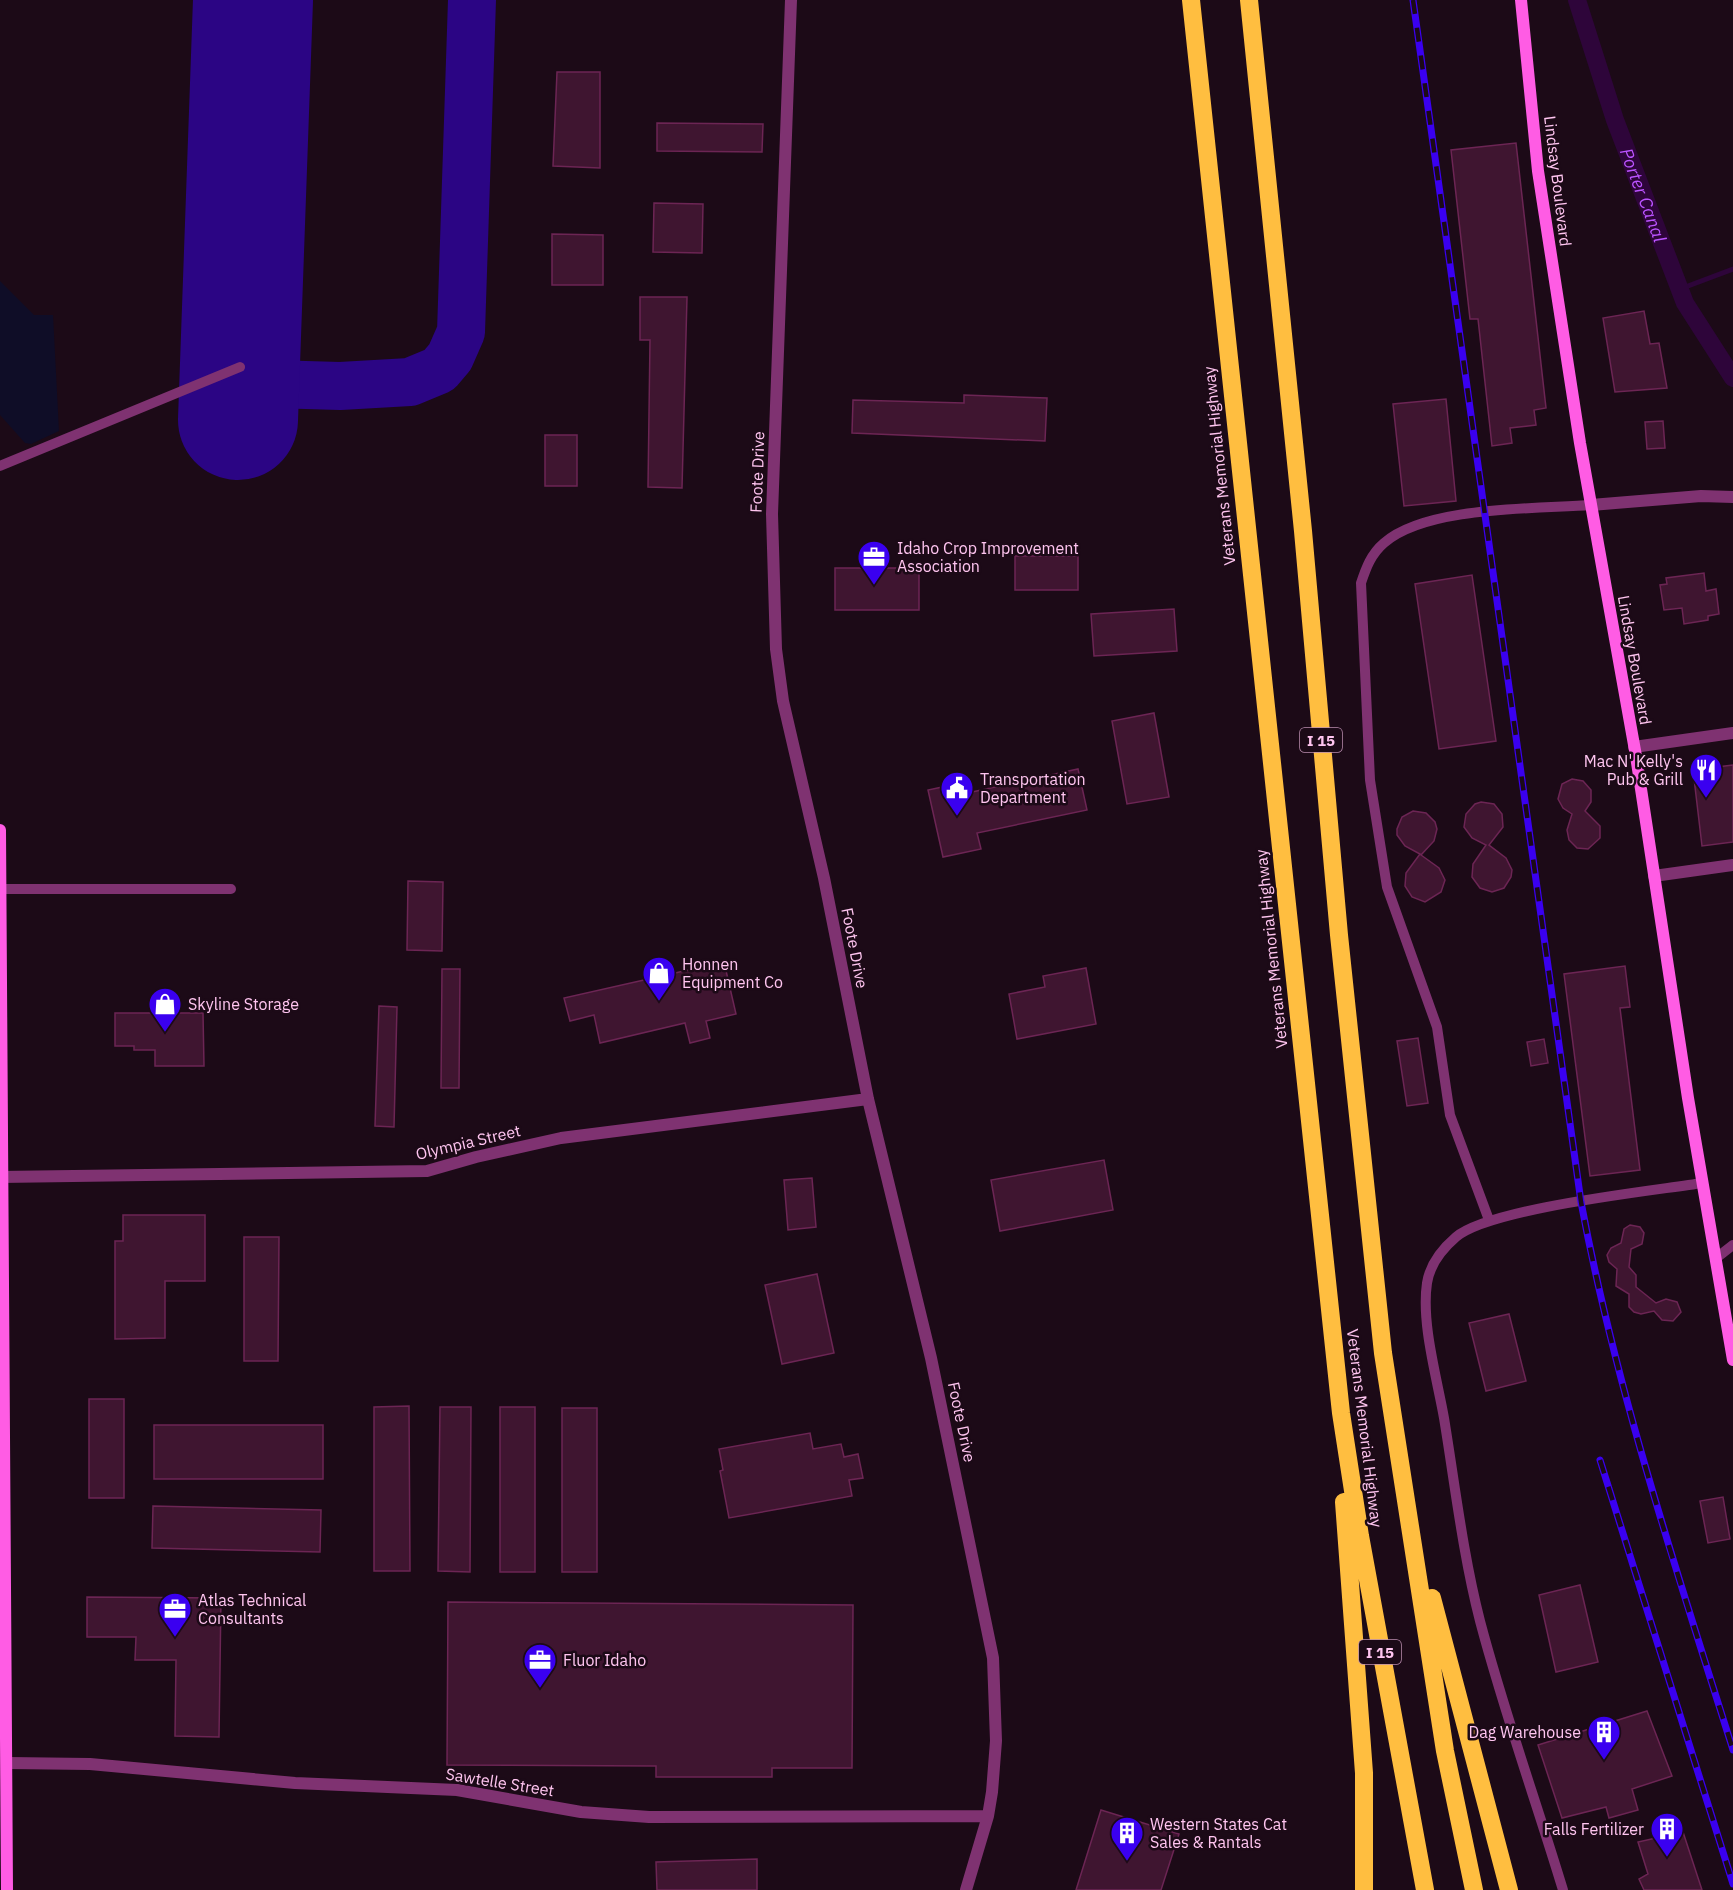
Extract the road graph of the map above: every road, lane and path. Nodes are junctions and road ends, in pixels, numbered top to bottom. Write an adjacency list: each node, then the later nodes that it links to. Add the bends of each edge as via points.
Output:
1 (791, 0): 17 (street, Foote Drive, via 772,514 776,649 783,701)
2 (1191, 0): 24 (highway, Veterans Memorial Highway / I 15)
3 (1249, 0): 25 (highway, Veterans Memorial Highway / I 15, via 1383,1353)
4 (1521, 0): 8 (street, Lindsay Boulevard, via 1538,171)
5 (240, 367): 6 (lane)
6 (0, 465)
7 (1733, 497): 8 (street)
8 (1591, 505): 10 (street, Lindsay Boulevard); 20 (lane, via 1423,522 1384,543 1368,562 1361,583 1370,780 1387,887 1437,1027 1450,1115)
9 (1733, 733): 10 (street)
10 (1634, 747): 13 (street, Lindsay Boulevard)
11 (0, 830): 14 (street)
12 (1733, 865): 13 (street)
13 (1654, 876): 19 (street, Lindsay Boulevard)
14 (0, 889): 15 (lane); 16 (street)
15 (231, 889)
16 (0, 915): 18 (street)
17 (868, 1099): 18 (street, Olympia Street, via 561,1138 427,1171); 27 (street, Foote Drive, via 934,1370 993,1658 996,1741)
18 (1, 1177): 26 (street)
19 (1702, 1183): 20 (lane); 22 (street, Lindsay Boulevard)
20 (1489, 1220): 34 (lane, via 1458,1235 1432,1264 1427,1284 1428,1322 1480,1620)
21 (1733, 1245): 22 (lane)
22 (1715, 1259): 23 (street, Lindsay Boulevard)
23 (1733, 1360)
24 (1341, 1413): 30 (highway, via 1364,1773); 31 (highway, Veterans Memorial Highway / I 15, via 1359,1536)
25 (1408, 1513): 32 (highway, Veterans Memorial Highway / I 15, via 1445,1751); 33 (highway)
26 (8, 1763): 27 (street, Sawtelle Street, via 90,1764 295,1783 457,1790 581,1812 649,1817); 28 (street)
27 (988, 1816): 29 (street, Foote Drive)
28 (7, 1890)
29 (966, 1890)
30 (1364, 1890)
31 (1425, 1890)
32 (1474, 1890)
33 (1509, 1890)
34 (1563, 1890)

